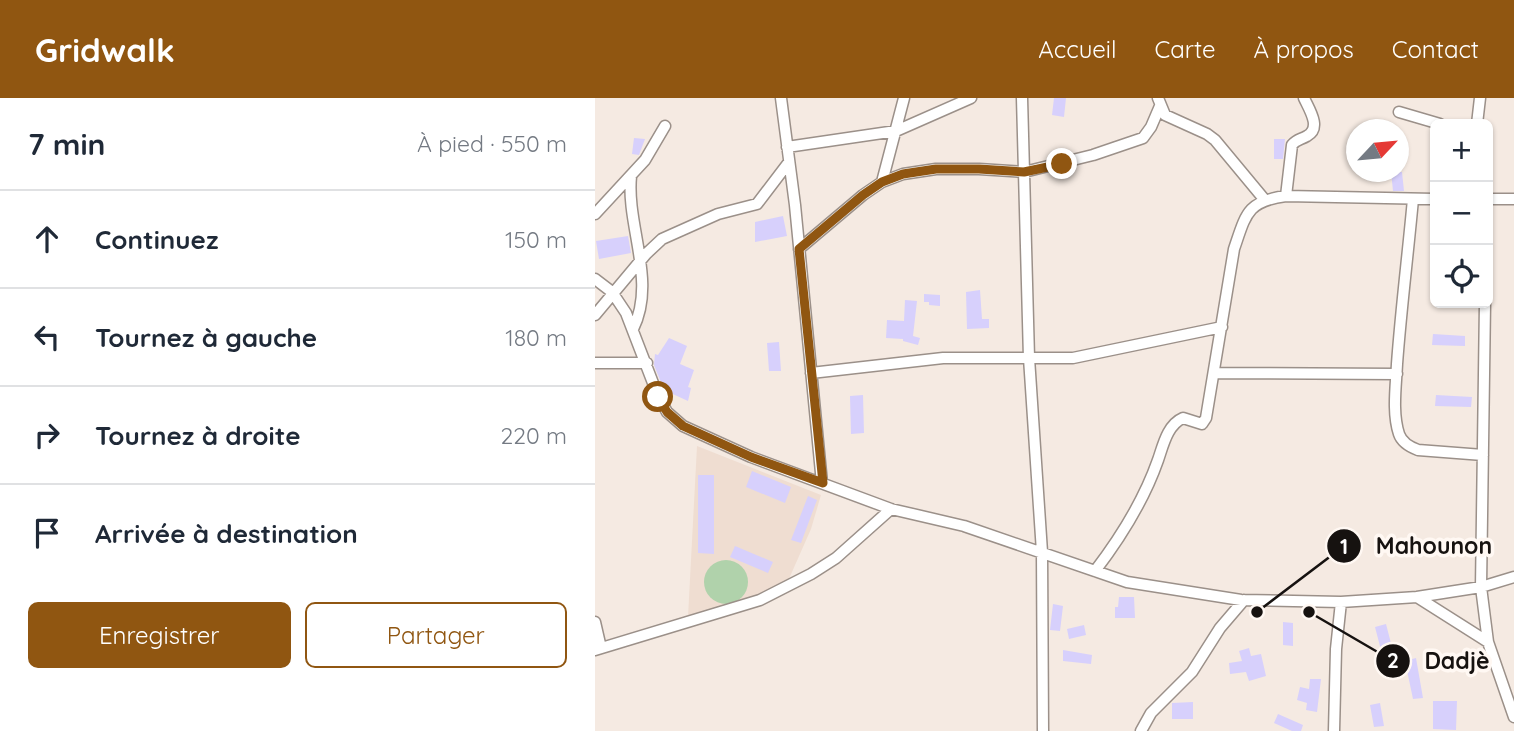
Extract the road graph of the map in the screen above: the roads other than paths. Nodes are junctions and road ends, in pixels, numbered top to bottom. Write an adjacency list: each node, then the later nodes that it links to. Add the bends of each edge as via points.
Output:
1 (781, 98): 15 (street)
2 (905, 98): 14 (street)
3 (971, 98): 14 (street)
4 (1023, 98): 17 (street)
5 (1304, 98): 9 (street)
6 (1315, 98): 9 (street)
7 (1480, 98): 11 (street)
8 (1159, 102): 17 (street, via 1143,138); 21 (street, via 1171,119 1215,140)
9 (1310, 111): 20 (street, via 1314,129 1292,145)
10 (1399, 112): 12 (street)
11 (1478, 119)
12 (1430, 121)
13 (665, 126): 18 (street)
14 (896, 131): 15 (street); 19 (street)
15 (787, 147): 16 (street)
16 (789, 162): 27 (street); 28 (street, via 758,204 718,214 670,235)
17 (1024, 172): 19 (street, via 936,169); 35 (street)
18 (631, 176): 26 (street); 28 (street)
19 (882, 182): 27 (street)
20 (1286, 196): 21 (street); 22 (street)
21 (1264, 199): 33 (street, via 1247,215 1234,249)
22 (1413, 199): 23 (street); 40 (street)
23 (1430, 199)
24 (1514, 199): 25 (street)
25 (1493, 200)
26 (595, 214)
27 (799, 249): 38 (street)
28 (640, 260): 30 (street); 34 (street, via 640,314)
29 (595, 279): 30 (street)
30 (612, 292): 32 (street); 34 (street)
31 (1485, 308): 41 (street)
32 (595, 315)
33 (1222, 327): 35 (street, via 1094,355); 39 (street)
34 (633, 329): 37 (street)
35 (1029, 358): 38 (street, via 943,358); 44 (street)
36 (595, 363): 37 (street)
37 (646, 363): 42 (street, via 658,397 683,426)
38 (811, 373): 42 (street)
39 (1214, 373): 40 (street); 45 (street, via 1204,423 1183,418 1174,423 1119,540)
40 (1397, 374): 41 (street, via 1397,423 1400,437 1409,447)
41 (1483, 456): 47 (street)
42 (823, 483): 43 (street)
43 (891, 509): 44 (street, via 964,526); 53 (street, via 836,558 760,600)
44 (1042, 552): 45 (street); 55 (street)
45 (1095, 571): 49 (street, via 1127,582)
46 (1514, 577): 47 (street)
47 (1481, 587): 48 (street); 52 (street)
48 (1417, 597): 50 (street); 52 (street)
49 (1244, 600): 50 (street); 56 (street, via 1192,672 1151,713)
50 (1341, 602): 57 (street)
51 (595, 622): 53 (street)
52 (1488, 642): 54 (street)
53 (598, 649)
54 (1514, 717)
55 (1043, 731)
56 (1141, 731)
57 (1334, 731)

